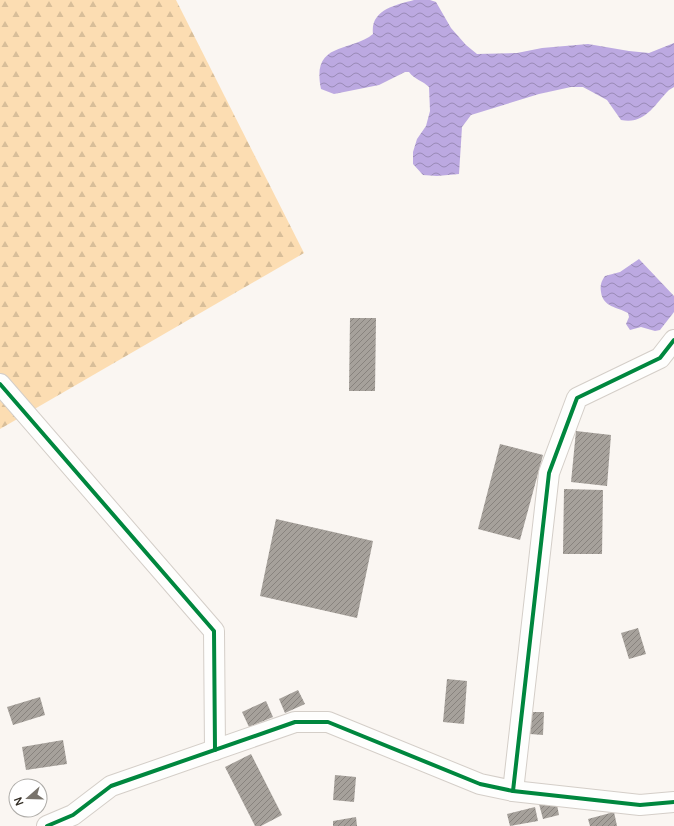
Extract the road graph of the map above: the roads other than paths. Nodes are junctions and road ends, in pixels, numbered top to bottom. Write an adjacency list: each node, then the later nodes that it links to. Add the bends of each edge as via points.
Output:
1 (674, 340): 4 (street, via 660,358 577,398 549,473)
2 (0, 384): 3 (street, via 214,631)
3 (215, 750): 4 (street, via 295,722 328,722 480,784); 6 (street, via 111,786 73,815)
4 (513, 791): 5 (street, via 640,805)
5 (674, 802)
6 (47, 826)

